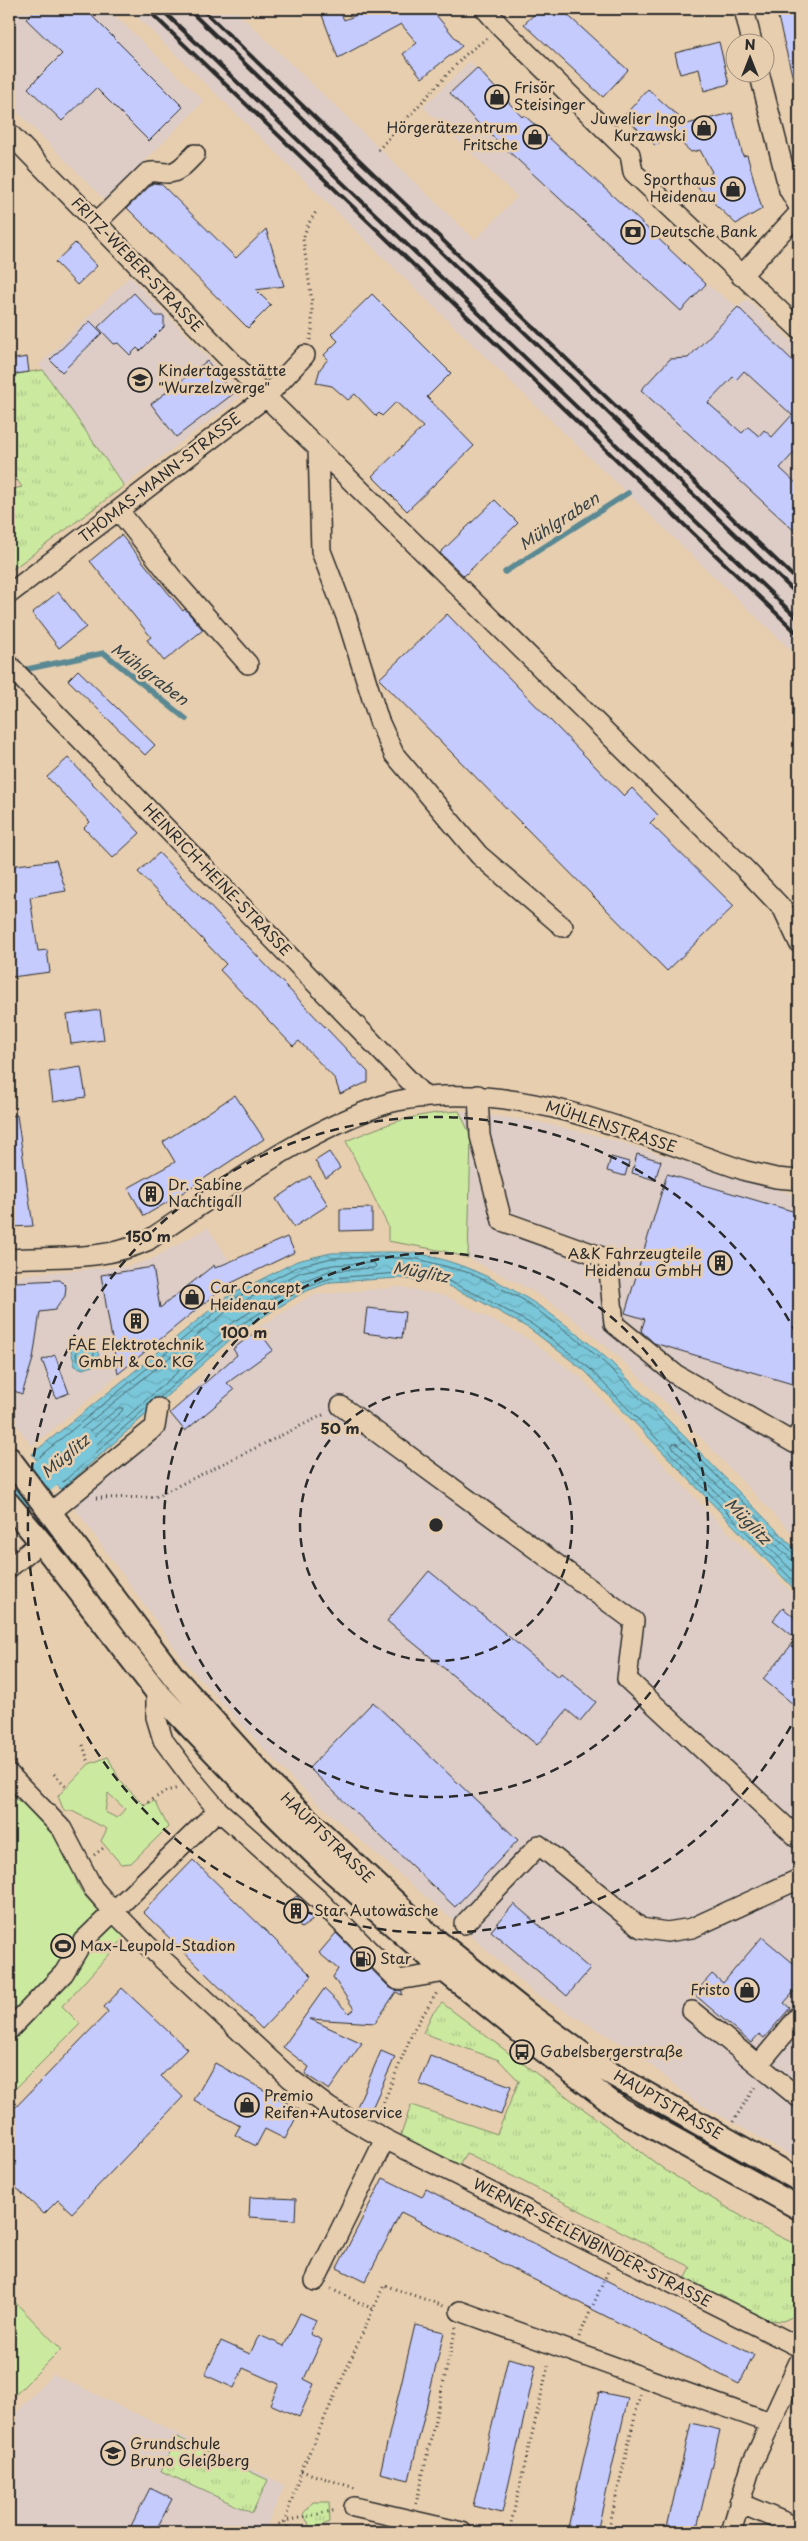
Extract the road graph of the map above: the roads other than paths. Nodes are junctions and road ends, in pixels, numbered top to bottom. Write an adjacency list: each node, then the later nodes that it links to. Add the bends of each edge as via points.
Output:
1 (485, 9): 10 (street, via 630,154 632,172)
2 (744, 9): 3 (street)
3 (750, 32)
4 (762, 82): 7 (street, via 789,190)
5 (9, 133): 9 (street, FRITZ-WEBER-STRASSE)
6 (195, 154): 9 (street, via 179,169 169,173 154,170 147,173)
7 (799, 207)
8 (799, 213): 10 (street)
9 (96, 223): 13 (street, FRITZ-WEBER-STRASSE)
10 (741, 276): 11 (street)
11 (799, 327)
12 (305, 355): 13 (street, THOMAS-MANN-STRASSE)
13 (266, 397): 14 (street, FRITZ-WEBER-STRASSE); 15 (street, THOMAS-MANN-STRASSE)
14 (318, 447): 19 (street, via 321,551 394,754 479,855); 20 (street, FRITZ-WEBER-STRASSE, via 745,869 783,909)
15 (119, 511): 16 (street, THOMAS-MANN-STRASSE); 17 (street)
16 (9, 594)
17 (248, 664)
18 (9, 665): 22 (street, HEINRICH-HEINE-STRASSE)
19 (563, 926)
20 (799, 943)
21 (478, 1095): 22 (street, MÜHLENSTRASSE); 23 (street, MÜHLENSTRASSE, via 552,1106 746,1171); 27 (street, via 480,1136 502,1221 608,1259 614,1324 675,1374 794,1443)
22 (425, 1097): 24 (street, MÜHLENSTRASSE, via 390,1103 333,1126 281,1154 132,1248 107,1254)
23 (799, 1180)
24 (9, 1259)
25 (340, 1406): 36 (street, via 634,1622 627,1679)
26 (158, 1408): 30 (street, via 155,1427)
27 (799, 1433)
28 (11, 1460): 30 (main road, HAUPTSTRASSE)
29 (9, 1504): 31 (main road, HAUPTSTRASSE)
30 (56, 1507): 49 (main road, HAUPTSTRASSE, via 174,1678 273,1787 432,1937 536,2020 603,2068)
31 (34, 1535): 32 (street); 33 (main road, HAUPTSTRASSE)
32 (9, 1568)
33 (156, 1691): 35 (street, via 156,1717 163,1740); 37 (main road, HAUPTSTRASSE)
34 (9, 1774): 40 (street, WERNER-SEELENBINDER-STRASSE, via 62,1830 84,1873)
35 (218, 1810): 39 (street); 40 (street)
36 (799, 1839)
37 (332, 1871): 39 (street); 42 (main road, HAUPTSTRASSE)
38 (799, 1879): 41 (street, via 692,1928 658,1931 641,1928 539,1845)
39 (320, 1901): 42 (street, via 398,1980)
40 (113, 1911): 45 (street, via 83,1941 64,1973); 48 (street, WERNER-SEELENBINDER-STRASSE, via 284,2074 330,2108)
41 (464, 1924)
42 (448, 1973): 50 (main road, HAUPTSTRASSE, via 620,2108)
43 (692, 2011): 46 (street)
44 (799, 2016): 46 (street)
45 (9, 2030)
46 (762, 2066): 47 (street)
47 (799, 2098)
48 (378, 2136): 51 (street); 53 (street, WERNER-SEELENBINDER-STRASSE)
49 (799, 2180)
50 (799, 2208)
51 (315, 2281)
52 (460, 2311): 55 (street)
53 (799, 2347)
54 (799, 2362): 55 (street)
55 (770, 2423): 56 (street)
56 (739, 2503): 58 (street); 60 (street)
57 (354, 2507): 59 (street)
58 (799, 2528)
59 (462, 2532)
60 (731, 2532)

